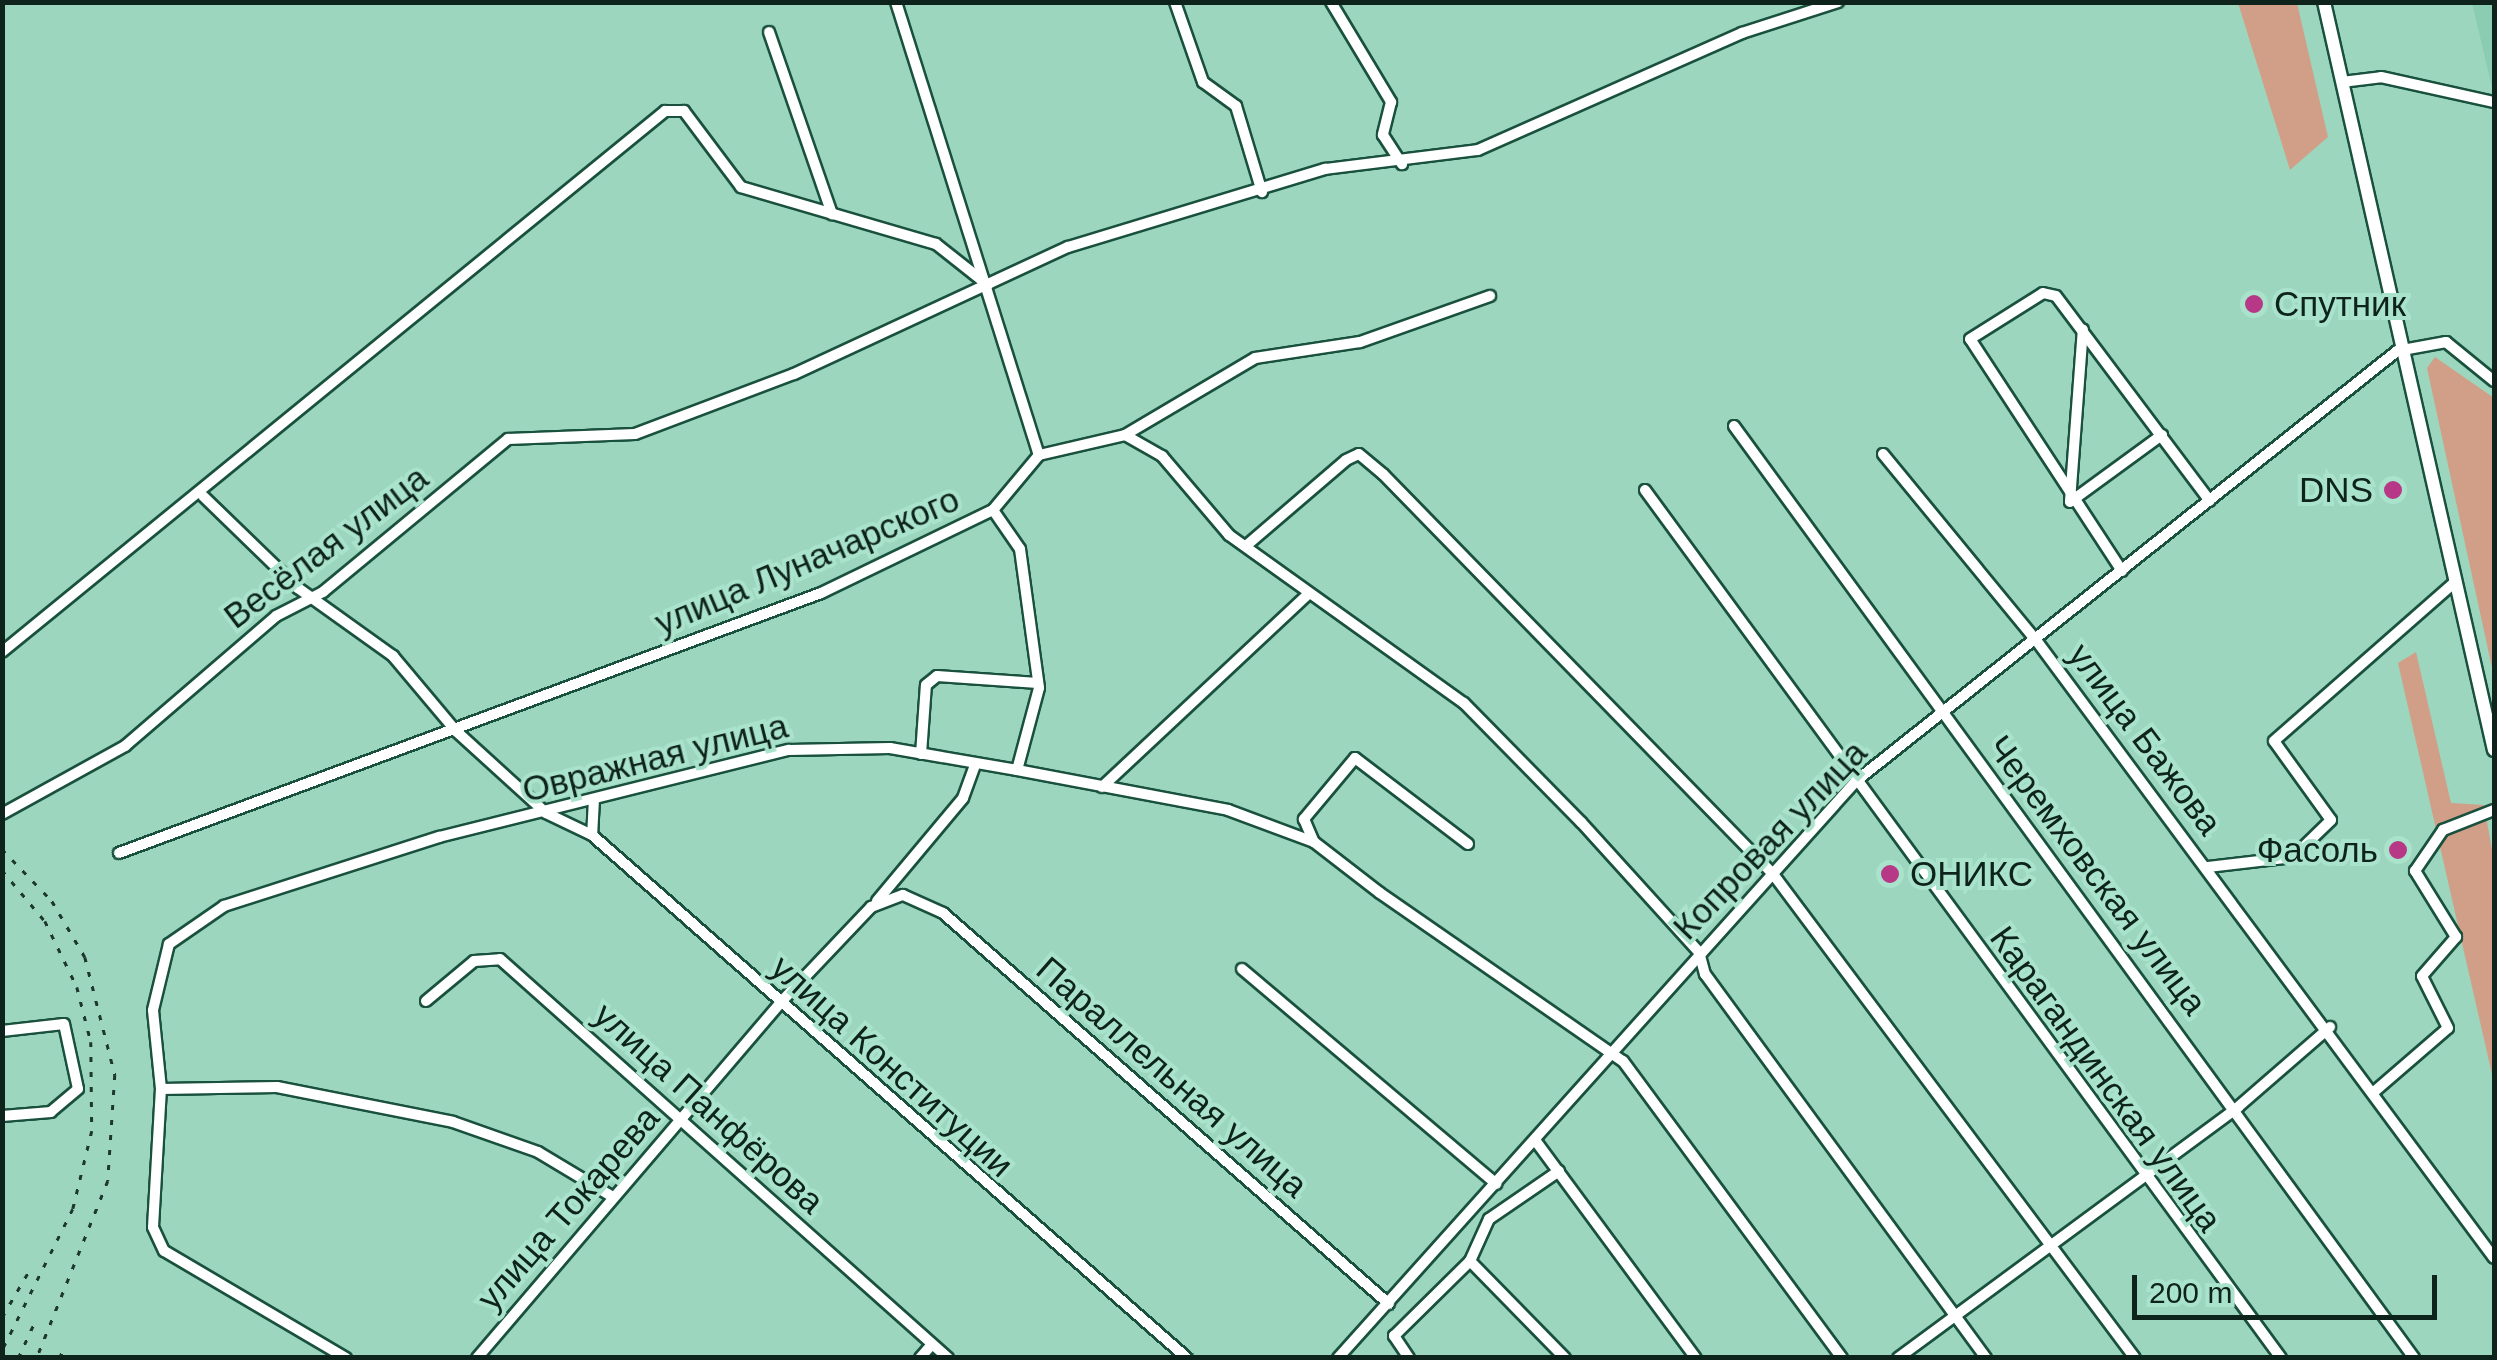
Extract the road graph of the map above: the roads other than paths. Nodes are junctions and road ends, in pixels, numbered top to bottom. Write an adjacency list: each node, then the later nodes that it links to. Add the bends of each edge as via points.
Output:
1 (896, 2): 12 (street)
2 (1175, 2): 10 (street, via 1203,82 1236,106)
3 (1331, 2): 9 (street, via 1391,102 1383,135)
4 (1838, 2): 9 (street, via 1742,34 1478,150)
5 (2324, 2): 7 (street)
6 (769, 32): 11 (street)
7 (2342, 82): 8 (street, via 2380,77); 15 (street)
8 (2494, 102)
9 (1402, 164): 10 (street, via 1325,168)
10 (1262, 192): 12 (street, via 1068,247)
11 (832, 214): 12 (street, via 936,244); 23 (street, via 741,187 684,112 665,111 469,264)
12 (988, 285): 21 (street); 31 (street, Весёлая улица, via 794,374 635,434 508,439)
13 (1490, 296): 18 (street, via 1360,342 1254,358)
14 (2083, 329): 19 (street); 25 (street); 25 (street, via 2042,292 1970,338 2034,429)
15 (2397, 351): 16 (street, via 2446,342); 24 (street, Копровая улица); 29 (street)
16 (2494, 381)
17 (1734, 426): 35 (street, Черемховская улица)
18 (1125, 435): 21 (street); 27 (street, via 1162,456)
19 (2162, 436): 24 (street); 25 (street)
20 (1883, 454): 32 (street, улица Бажова)
21 (1039, 455): 26 (street, улица Луначарского)
22 (1646, 490): 41 (street, Карагандинская улица)
23 (203, 496): 31 (street, улица Конституции); 33 (street)
24 (2210, 501): 28 (street, Копровая улица)
25 (2070, 502): 28 (street)
26 (994, 510): 34 (street, via 1020,549); 36 (street, улица Луначарского, via 821,593)
27 (1247, 545): 30 (street); 52 (street, via 1359,454 1465,550)
28 (2122, 571): 32 (street, Копровая улица)
29 (2456, 582): 37 (street); 51 (street, via 2274,741 2332,820 2292,857)
30 (1305, 594): 42 (street); 54 (street, via 1464,703)
31 (312, 595): 36 (street, улица Конституции, via 393,656); 45 (street, Весёлая улица, via 125,746)
32 (2036, 640): 35 (street, Копровая улица); 51 (street, улица Бажова)
33 (2, 652)
34 (1038, 683): 38 (street, via 938,676 926,685); 40 (street)
35 (1942, 715): 41 (street, Копровая улица); 63 (street, Черемховская улица)
36 (456, 731): 46 (street, улица Конституции); 50 (street, улица Луначарского)
37 (2494, 750)
38 (921, 754): 39 (street, Овражная улица); 43 (street, Овражная улица, via 789,750)
39 (975, 765): 40 (street, Овражная улица); 53 (street, улица Токарева, via 938,833)
40 (1017, 770): 42 (street, Овражная улица)
41 (1856, 781): 52 (street, Копровая улица); 68 (street, Карагандинская улица)
42 (1102, 788): 48 (street, Овражная улица, via 1228,810)
43 (594, 799): 46 (street, Овражная улица); 47 (street)
44 (2494, 810): 62 (street, via 2442,830 2415,870 2456,937 2422,976 2448,1028)
45 (2, 814)
46 (546, 814): 47 (street, улица Конституции); 61 (street, Овражная улица, via 244,898 177,938 154,1010)
47 (592, 835): 57 (street, улица Конституции)
48 (1314, 842): 49 (street, via 1304,818 1356,758); 60 (street, Овражная улица, via 1565,1028)
49 (1468, 844)
50 (119, 853)
51 (2208, 867): 58 (street, улица Бажова)
52 (1774, 874): 54 (street, Копровая улица); 71 (street)
53 (871, 907): 57 (street, улица Токарева); 74 (street, Параллельная улица, via 916,896)
54 (1699, 952): 60 (street, Копровая улица); 75 (street, via 1704,974)
55 (1242, 969): 69 (street)
56 (426, 1001): 65 (street, улица Панфёрова, via 474,961 500,958)
57 (781, 1002): 65 (street, улица Токарева); 81 (street, улица Конституции)
58 (2330, 1027): 62 (street, улица Бажова); 63 (street)
59 (2, 1031): 64 (street, via 64,1024 78,1089 61,1108)
60 (1610, 1051): 66 (street, Копровая улица); 86 (street)
61 (160, 1088): 70 (street, via 277,1087 453,1122 538,1152); 77 (street, Овражная улица, via 149,1179 164,1251)
62 (2375, 1091): 72 (street, улица Бажова)
63 (2238, 1107): 68 (street); 91 (street, Черемховская улица)
64 (2, 1116)
65 (680, 1120): 70 (street, улица Токарева); 76 (street, улица Панфёрова)
66 (1536, 1140): 67 (street); 69 (street, Копровая улица)
67 (1558, 1171): 73 (street, via 1489,1219); 85 (street)
68 (2140, 1177): 71 (street); 90 (street, Карагандинская улица)
69 (1496, 1184): 74 (street, Копровая улица)
70 (613, 1198): 78 (street, улица Токарева)
71 (2052, 1245): 75 (street); 89 (street)
72 (2494, 1258)
73 (1470, 1261): 83 (street, via 1394,1336); 84 (street)
74 (1389, 1304): 82 (street, Копровая улица)
75 (1956, 1316): 87 (street); 88 (street)
76 (932, 1344): 79 (street); 80 (street, улица Панфёрова)
77 (346, 1358)
78 (477, 1358)
79 (920, 1358)
80 (948, 1358)
81 (1187, 1358)
82 (1338, 1358)
83 (1409, 1358)
84 (1564, 1358)
85 (1696, 1358)
86 (1842, 1358)
87 (1898, 1358)
88 (1986, 1358)
89 (2135, 1358)
90 (2281, 1358)
91 (2414, 1358)

